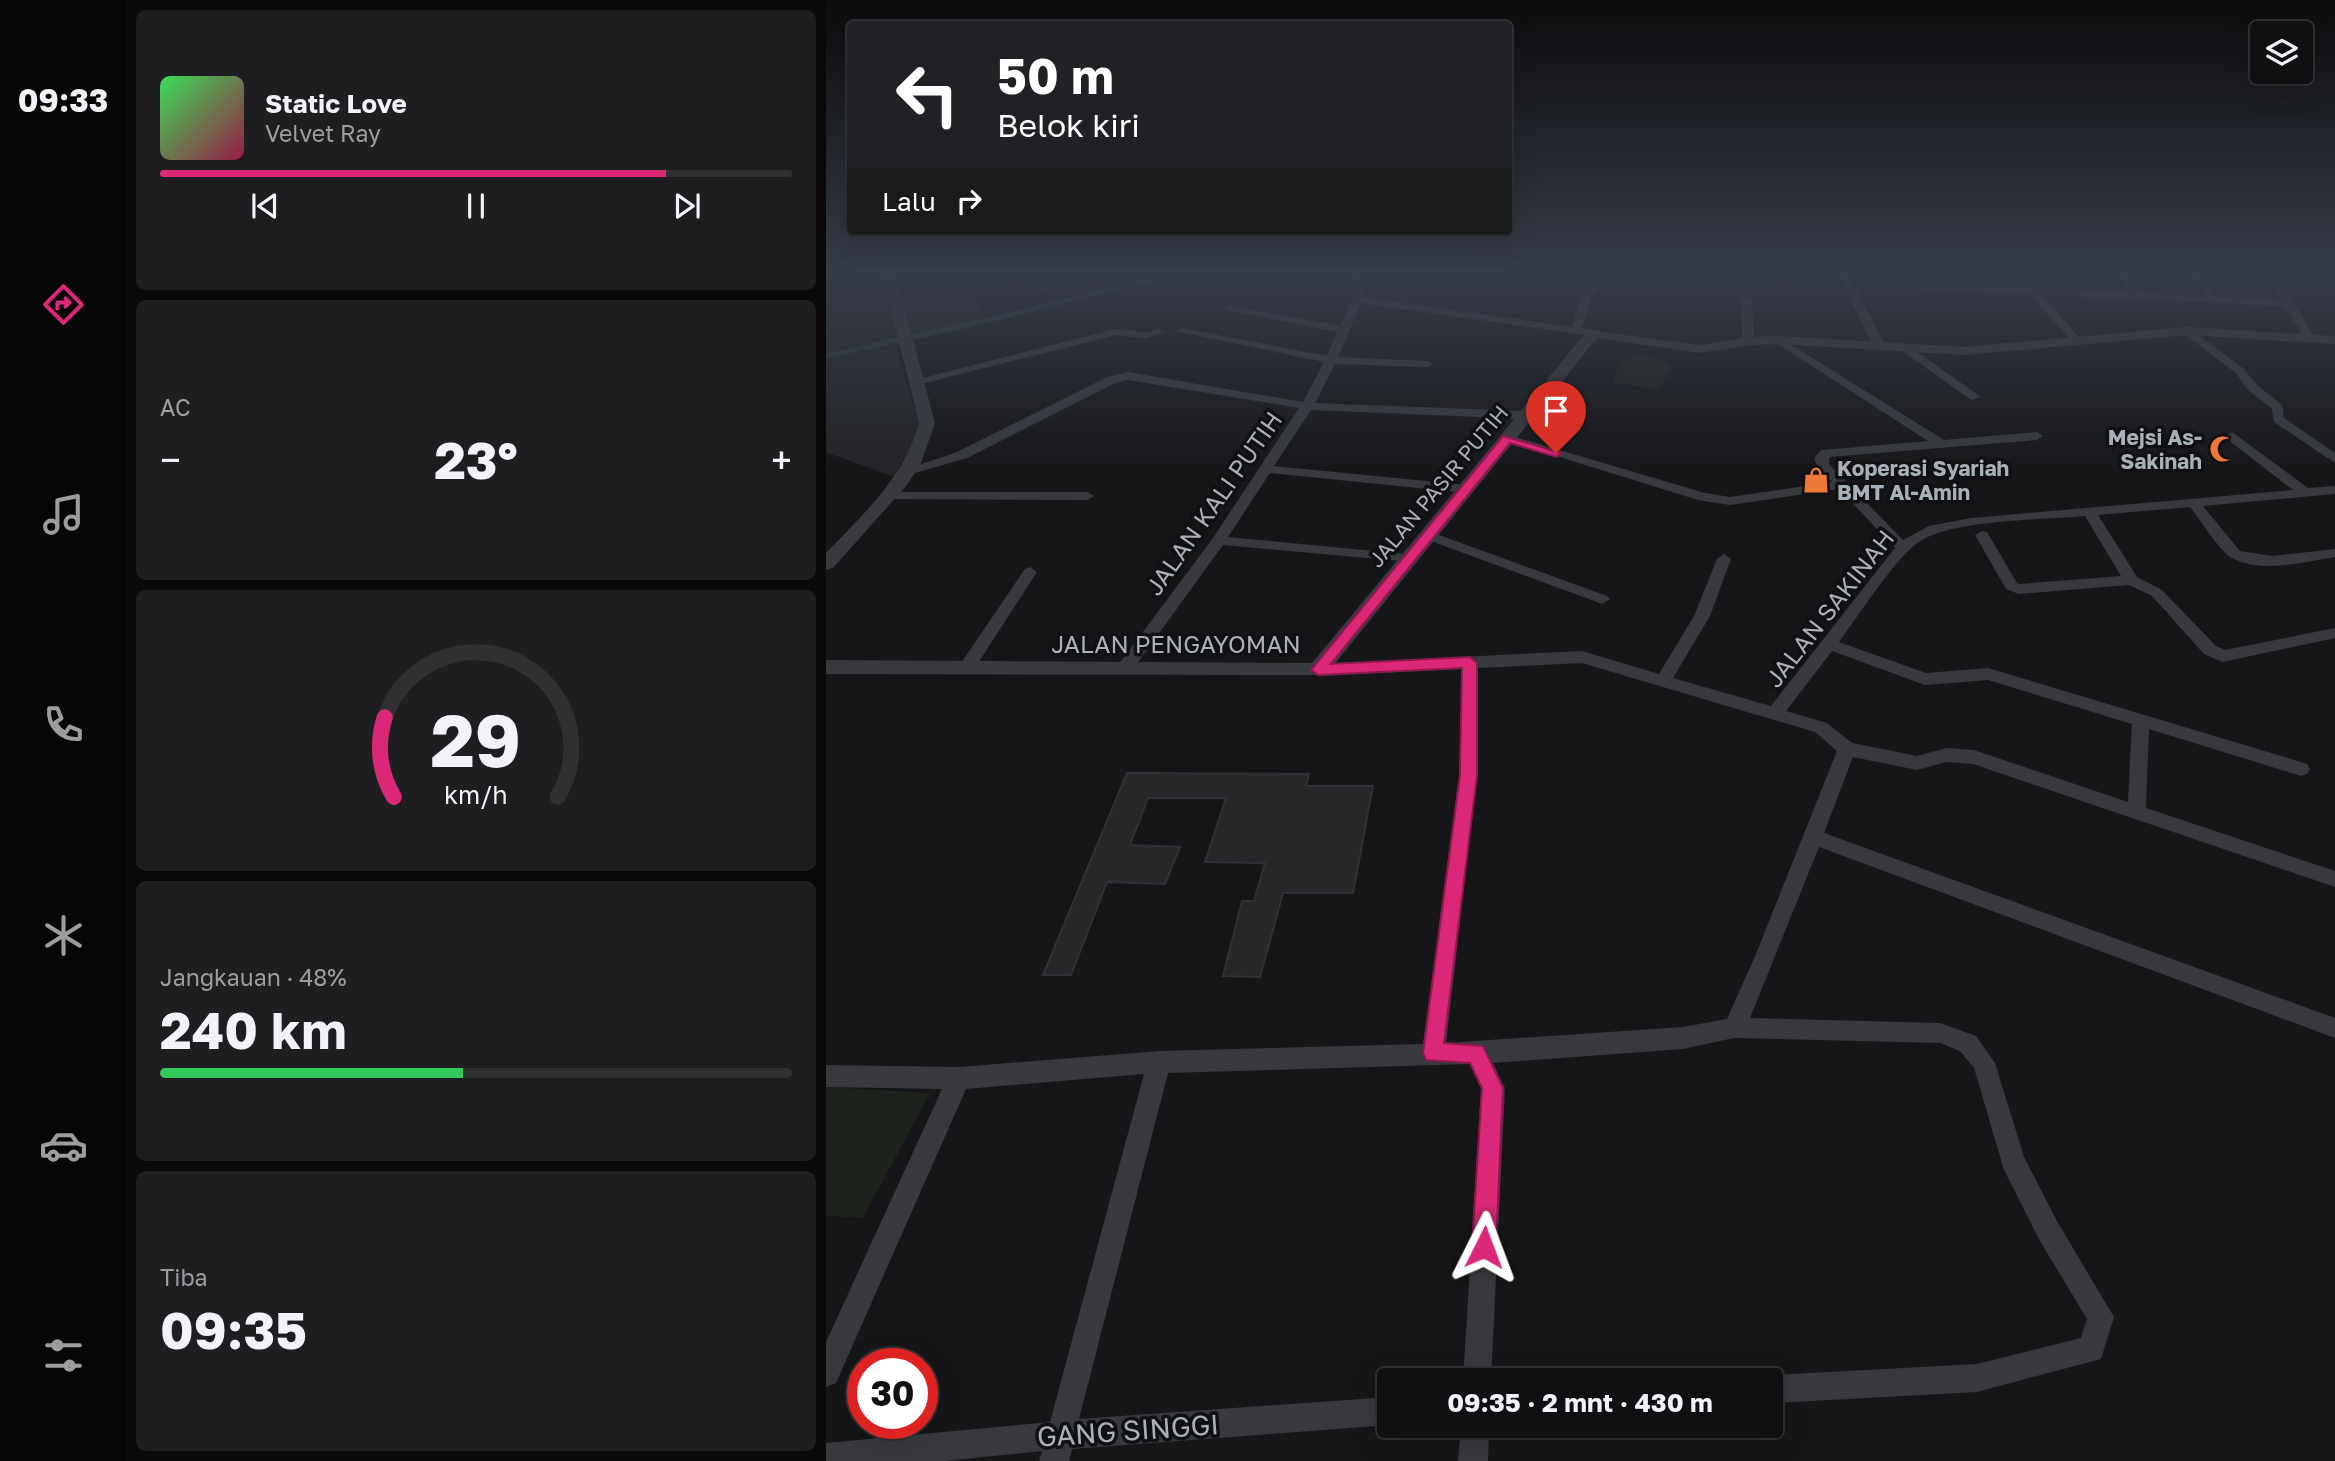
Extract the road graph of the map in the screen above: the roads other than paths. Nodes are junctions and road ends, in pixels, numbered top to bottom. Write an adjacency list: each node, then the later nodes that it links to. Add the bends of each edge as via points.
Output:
1 (1082, 340): 18 (street)
2 (1228, 340): 16 (street)
3 (1339, 340): 16 (street, JALAN KALI PUTIH)
4 (1579, 340): 21 (street, JALAN PASIR PUTIH)
5 (1644, 340): 12 (street, via 1700,349)
6 (1773, 340): 12 (street)
7 (1779, 340): 25 (street)
8 (1783, 340): 14 (street)
9 (1877, 340): 14 (street)
10 (2074, 340): 15 (street, via 1964,351)
11 (2199, 340): 26 (street, via 2278,408 2278,419)
12 (1748, 341)
13 (908, 342): 18 (street)
14 (1879, 345): 15 (street)
15 (1905, 348): 19 (street)
16 (1331, 360): 17 (street); 20 (street, JALAN KALI PUTIH)
17 (1428, 364)
18 (917, 381): 28 (street, via 927,423 924,443)
19 (1975, 397)
20 (1307, 406): 21 (street); 27 (street, JALAN KALI PUTIH); 28 (street, via 1128,376 1111,380 962,455)
21 (1526, 415): 24 (street, JALAN PASIR PUTIH)
22 (2037, 436): 25 (street)
23 (2232, 436): 32 (street)
24 (1507, 439): 29 (street, via 1730,501); 30 (street, JALAN PASIR PUTIH)
25 (1940, 443): 29 (street, via 1826,453 1821,458 1823,465)
26 (2335, 459)
27 (1269, 469): 30 (street); 39 (street, JALAN KALI PUTIH)
28 (908, 471): 33 (street)
29 (1840, 485): 40 (street)
30 (1467, 489): 37 (street, JALAN PASIR PUTIH)
31 (2335, 490): 32 (street, JALAN SAKINAH)
32 (2307, 494): 35 (street, JALAN SAKINAH)
33 (888, 496): 34 (street); 44 (street)
34 (1087, 496)
35 (2193, 502): 36 (street, JALAN SAKINAH); 41 (street, via 2235,554 2245,559 2259,562)
36 (2088, 511): 40 (street, JALAN SAKINAH, via 1928,528); 46 (street)
37 (1428, 535): 42 (street, JALAN PASIR PUTIH); 47 (street)
38 (1982, 535): 46 (street, via 2011,586 2019,589)
39 (1219, 540): 42 (street); 52 (street, JALAN KALI PUTIH)
40 (1903, 548): 49 (street, JALAN SAKINAH)
41 (2335, 553)
42 (1406, 559): 54 (street, JALAN PASIR PUTIH)
43 (1724, 559): 55 (street, via 1702,616)
44 (826, 564)
45 (1030, 572): 53 (street)
46 (2131, 579): 48 (street, via 2157,593 2210,650 2223,656)
47 (1602, 599)
48 (2335, 633)
49 (1828, 643): 56 (street, JALAN SAKINAH); 57 (street, via 1925,679 1988,674)
50 (1470, 663): 54 (street, JALAN PENGAYOMAN); 55 (street, JALAN PENGAYOMAN, via 1582,657); 65 (street, via 1468,775)
51 (826, 667): 53 (street, JALAN PENGAYOMAN)
52 (1125, 668): 53 (street, JALAN PENGAYOMAN); 54 (street, JALAN PENGAYOMAN)
53 (965, 670)
54 (1318, 670)
55 (1662, 682): 56 (street, JALAN PENGAYOMAN)
56 (1776, 712): 58 (street, JALAN PENGAYOMAN, via 1821,727)
57 (2141, 721): 59 (street); 60 (street)
58 (1847, 749): 60 (street, via 1917,763 1946,755 1974,757); 61 (street)
59 (2301, 769)
60 (2137, 810): 62 (street)
61 (1814, 837): 63 (street); 64 (street)
62 (2335, 879)
63 (1734, 1028): 66 (street, via 1684,1038); 72 (street, via 1940,1033 1968,1043 1984,1063 2013,1161 2049,1232 2101,1317 2091,1349 1977,1378)
64 (2335, 1028)
65 (1433, 1053): 66 (street); 67 (street)
66 (1476, 1053): 70 (street, via 1493,1088)
67 (1159, 1062): 69 (street); 75 (street)
68 (826, 1076): 69 (street)
69 (960, 1078): 71 (street)
70 (1478, 1368)
71 (826, 1373)
72 (1783, 1388)
73 (1377, 1412): 75 (street, GANG SINGGI)
74 (1474, 1438): 77 (street)
75 (1058, 1448): 76 (street, GANG SINGGI)
76 (826, 1458)
77 (1473, 1461)

